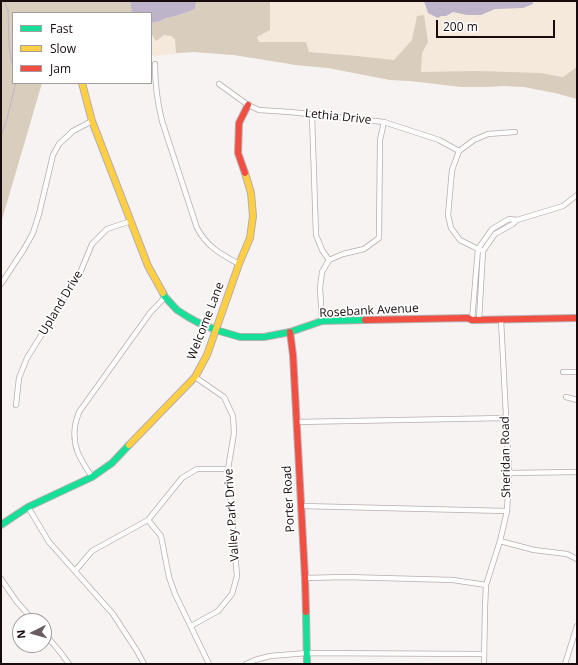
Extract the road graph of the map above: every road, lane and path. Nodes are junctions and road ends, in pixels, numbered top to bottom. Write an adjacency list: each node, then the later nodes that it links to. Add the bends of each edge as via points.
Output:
1 (154, 64): 16 (street, via 155,86 162,121 197,228 214,250)
2 (82, 84): 6 (street, Rosebank Avenue)
3 (220, 84): 4 (street, Lethia Drive)
4 (248, 105): 5 (street, Lethia Drive, via 259,110); 16 (street, Welcome Lane, via 239,123 238,153 251,193 253,216 250,238)
5 (312, 115): 7 (street, Lethia Drive); 15 (street, via 316,235)
6 (92, 121): 12 (street, Rosebank Avenue); 17 (street, via 73,131 59,144 53,155 33,233)
7 (384, 122): 9 (street, Lethia Drive, via 439,140); 15 (street, via 380,140 380,238 364,249)
8 (515, 132): 9 (street, via 488,134)
9 (459, 151): 13 (street, via 452,170 448,214 451,228 460,240)
10 (577, 195): 11 (street, via 563,206)
11 (517, 220): 13 (street, via 509,220 492,229); 14 (street, via 495,234)
12 (131, 221): 18 (street, Rosebank Avenue, via 148,266); 31 (street, Upland Drive, via 107,230 92,244 80,273 27,358 19,378)
13 (478, 250): 14 (street); 20 (street)
14 (483, 251): 21 (street)
15 (329, 260): 23 (street, via 322,272 320,288)
16 (239, 264): 24 (street, Welcome Lane)
17 (1, 284)
18 (165, 297): 24 (street, Rosebank Avenue, via 188,317); 37 (street, via 150,313 79,412 75,426 75,445 79,458)
19 (577, 318): 22 (street, Rosebank Avenue)
20 (472, 320): 21 (street, Rosebank Avenue); 23 (street, Rosebank Avenue, via 468,318)
21 (479, 320): 22 (street, Rosebank Avenue)
22 (501, 320): 32 (street, Sheridan Road)
23 (322, 321): 25 (street, Rosebank Avenue)
24 (216, 330): 25 (street, Rosebank Avenue, via 240,337 264,337); 28 (street, Welcome Lane, via 208,355)
25 (290, 332): 33 (street, Porter Road)
26 (563, 372): 27 (street)
27 (577, 372)
28 (195, 377): 34 (street, Valley Park Drive, via 224,397 234,416 234,434); 37 (street, Welcome Lane, via 112,463)
29 (566, 397): 30 (street)
30 (577, 400)
31 (16, 405)
32 (506, 418): 33 (street); 36 (street, Sheridan Road)
33 (296, 422): 38 (street, Porter Road)
34 (228, 469): 41 (street, via 197,469 182,478); 50 (street, Valley Park Drive, via 237,576 232,594 218,611)
35 (577, 472): 36 (street)
36 (509, 473): 40 (street, Sheridan Road)
37 (92, 477): 39 (street, Welcome Lane)
38 (301, 506): 40 (street); 46 (street, Porter Road)
39 (28, 507): 42 (street, Welcome Lane); 45 (street, via 49,542)
40 (507, 511): 43 (street, Sheridan Road)
41 (148, 520): 45 (street, via 92,552); 50 (street, via 161,536 171,585)
42 (1, 525)
43 (500, 541): 44 (street, via 534,550 567,554); 48 (street, Sheridan Road)
44 (577, 559)
45 (75, 571): 56 (street, via 113,614)
46 (305, 578): 48 (street, via 453,580); 53 (street, Porter Road)
47 (1, 579): 49 (street)
48 (486, 585): 54 (street, Sheridan Road)
49 (27, 613)
50 (191, 626): 57 (street)
51 (577, 626): 61 (street)
52 (52, 642): 55 (street)
53 (307, 653): 54 (street); 58 (street, via 270,656); 59 (street, Porter Road)
54 (484, 654): 60 (street, Sheridan Road)
55 (69, 664)
56 (144, 664)
57 (209, 664)
58 (246, 664)
59 (307, 664)
60 (484, 664)
61 (565, 664)

